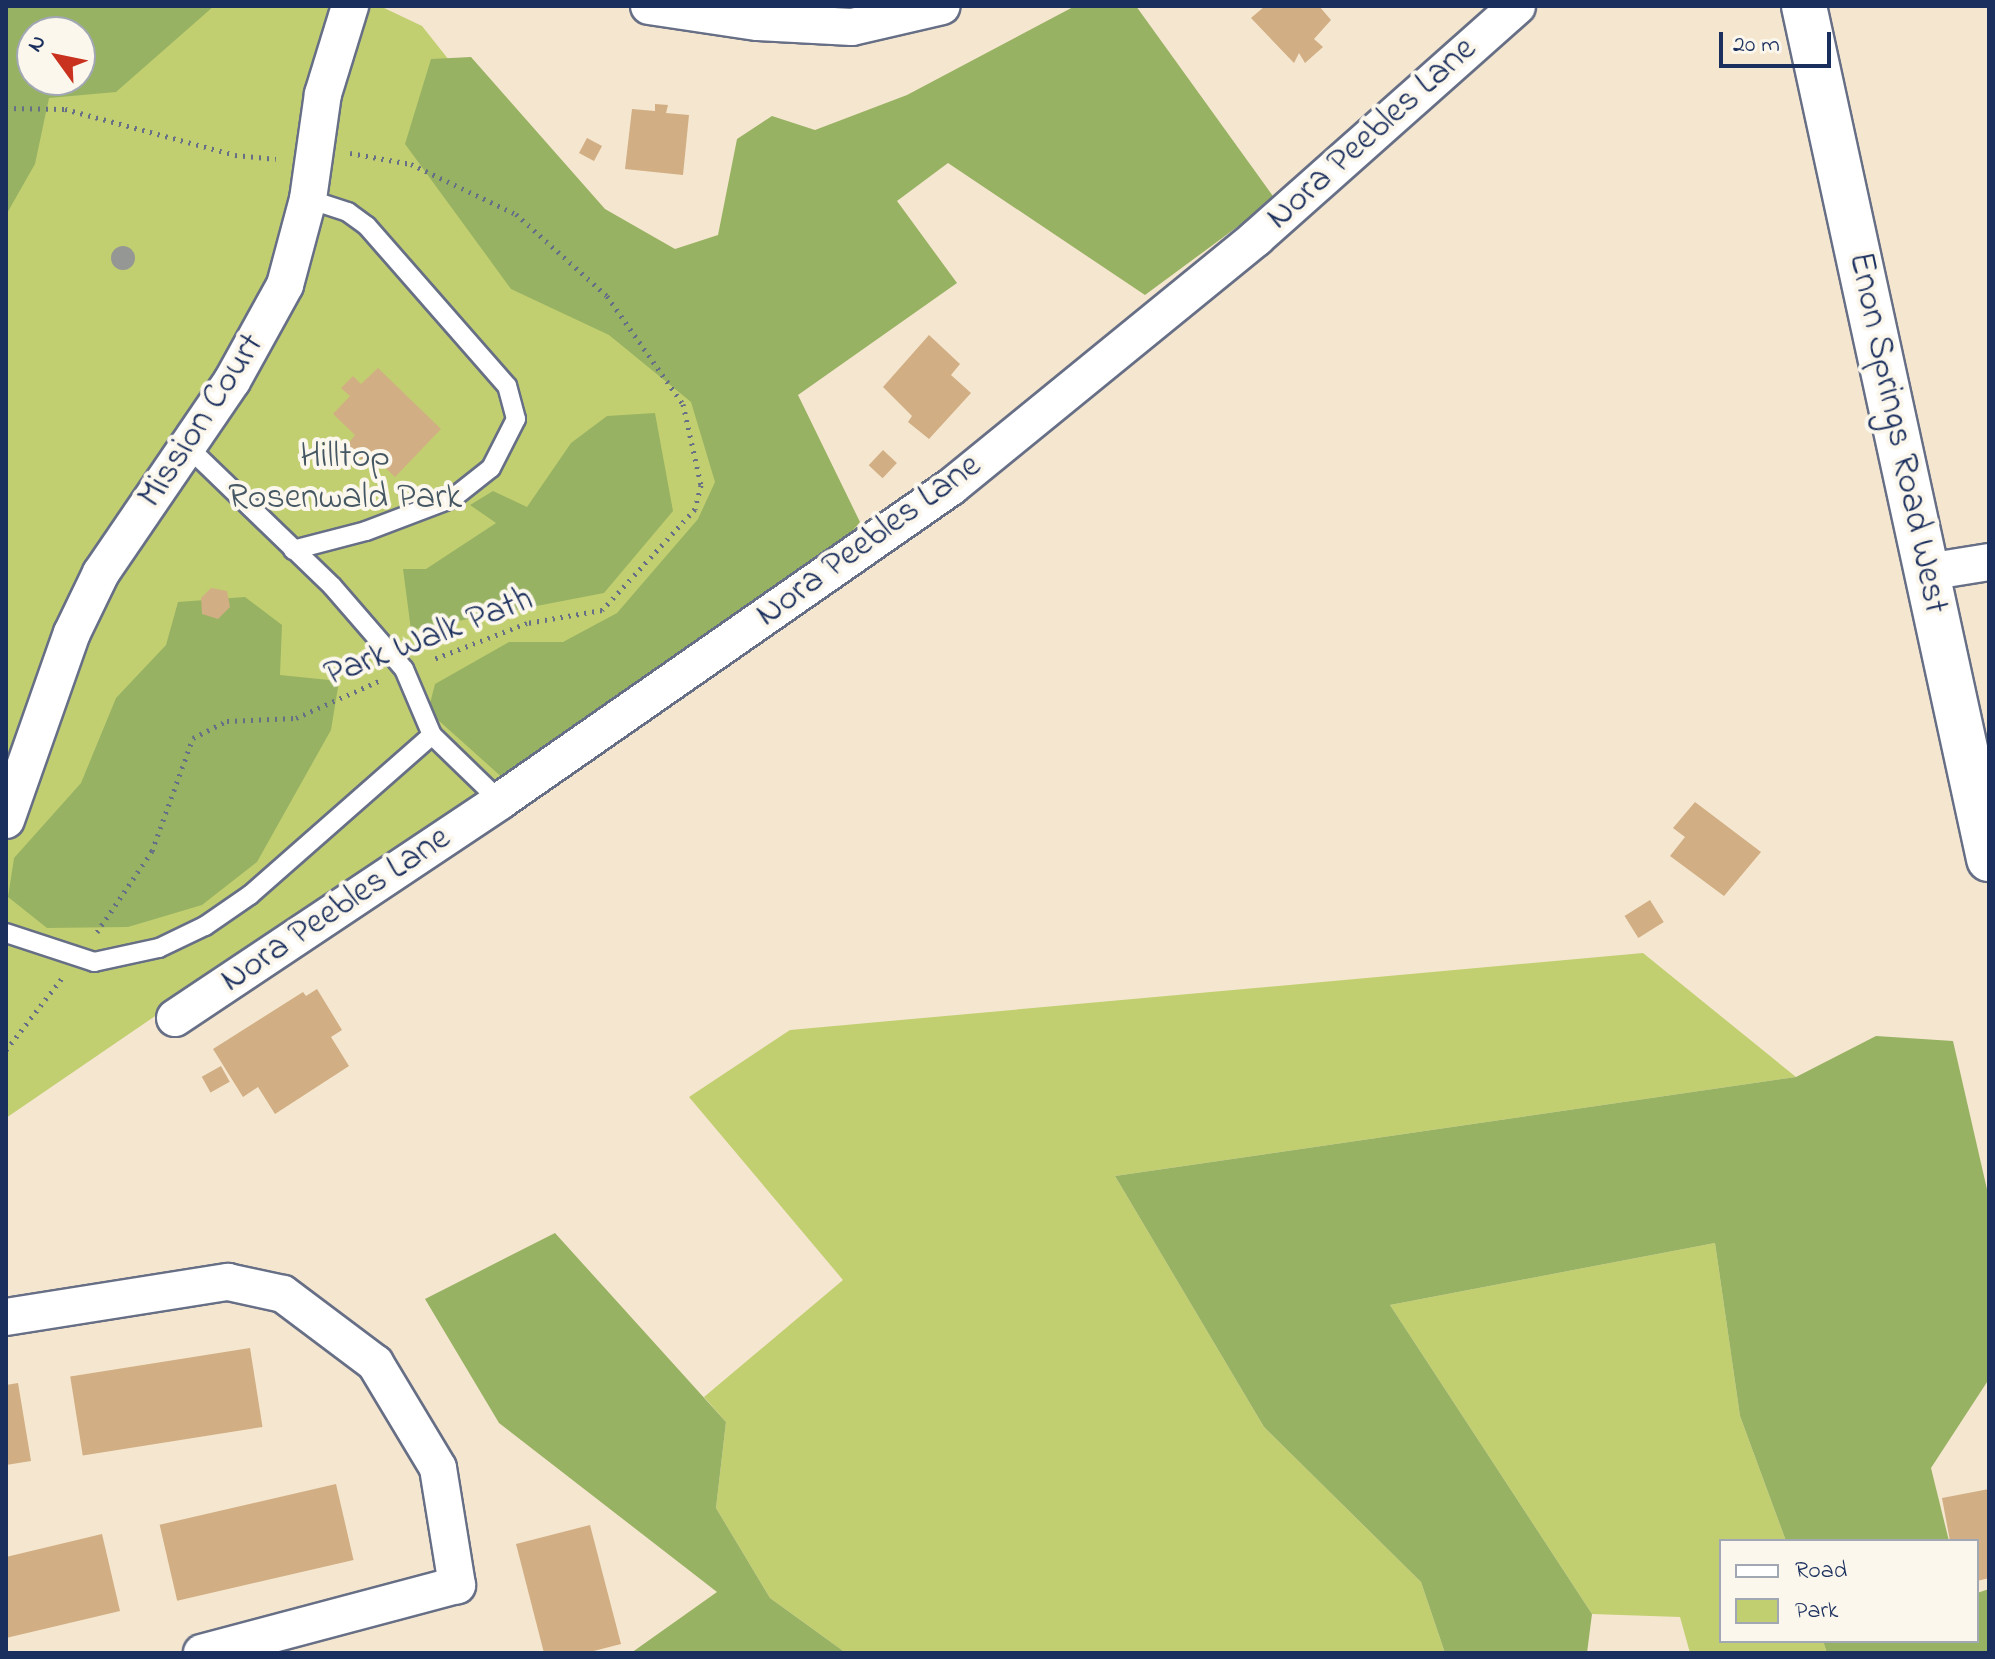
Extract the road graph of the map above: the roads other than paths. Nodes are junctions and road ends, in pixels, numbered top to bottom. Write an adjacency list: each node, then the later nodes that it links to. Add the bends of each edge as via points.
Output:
1 (350, 6): 6 (street, Mission Court, via 323,94)
2 (649, 6): 3 (street, via 758,22 852,27)
3 (942, 6)
4 (1517, 6): 12 (street, Nora Peebles Lane, via 1256,238 951,487)
5 (1804, 6): 10 (street, Enon Springs Road West)
6 (308, 199): 7 (street, Mission Court, via 285,285 261,334); 8 (lane, via 348,212 367,226 507,386 516,419 491,468 453,498 363,532)
7 (187, 446): 8 (lane); 13 (street, Mission Court, via 101,573 78,621)
8 (293, 550): 11 (lane, via 404,669)
9 (1989, 562): 10 (street)
10 (1927, 572): 14 (street, Enon Springs Road West)
11 (432, 735): 12 (lane); 15 (lane, via 250,895 205,926 125,958 77,958)
12 (500, 801): 16 (street, Nora Peebles Lane)
13 (6, 820)
14 (1989, 859)
15 (6, 933)
16 (175, 1018)
17 (6, 1317): 18 (street, via 228,1282 283,1294 375,1363 438,1468 457,1585)
18 (202, 1653)

